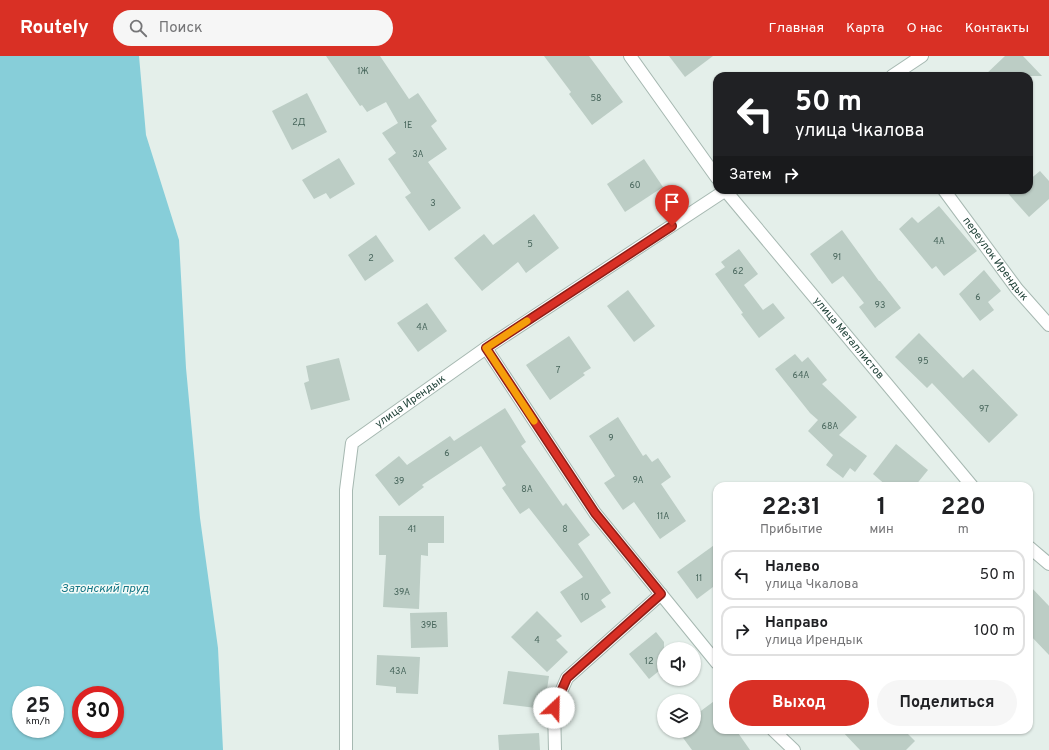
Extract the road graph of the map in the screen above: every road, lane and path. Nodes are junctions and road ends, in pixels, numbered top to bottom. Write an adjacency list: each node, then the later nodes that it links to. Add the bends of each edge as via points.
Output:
1 (630, 56): 4 (street)
2 (922, 56): 3 (street)
3 (898, 72)
4 (713, 172)
5 (720, 194): 9 (street, улица Ирендык)
6 (729, 194): 10 (street, улица Металлистов)
7 (947, 194): 8 (street, переулок Ирендык, via 1017,289)
8 (1049, 326)
9 (486, 348): 13 (street, via 595,513); 16 (street, улица Ирендык, via 352,443 346,490)
10 (969, 482)
11 (1033, 550): 12 (street)
12 (1049, 564)
13 (661, 594): 14 (street); 17 (street, via 567,678 554,708)
14 (713, 658)
15 (777, 734): 18 (street)
16 (346, 750)
17 (555, 750)
18 (794, 750)

